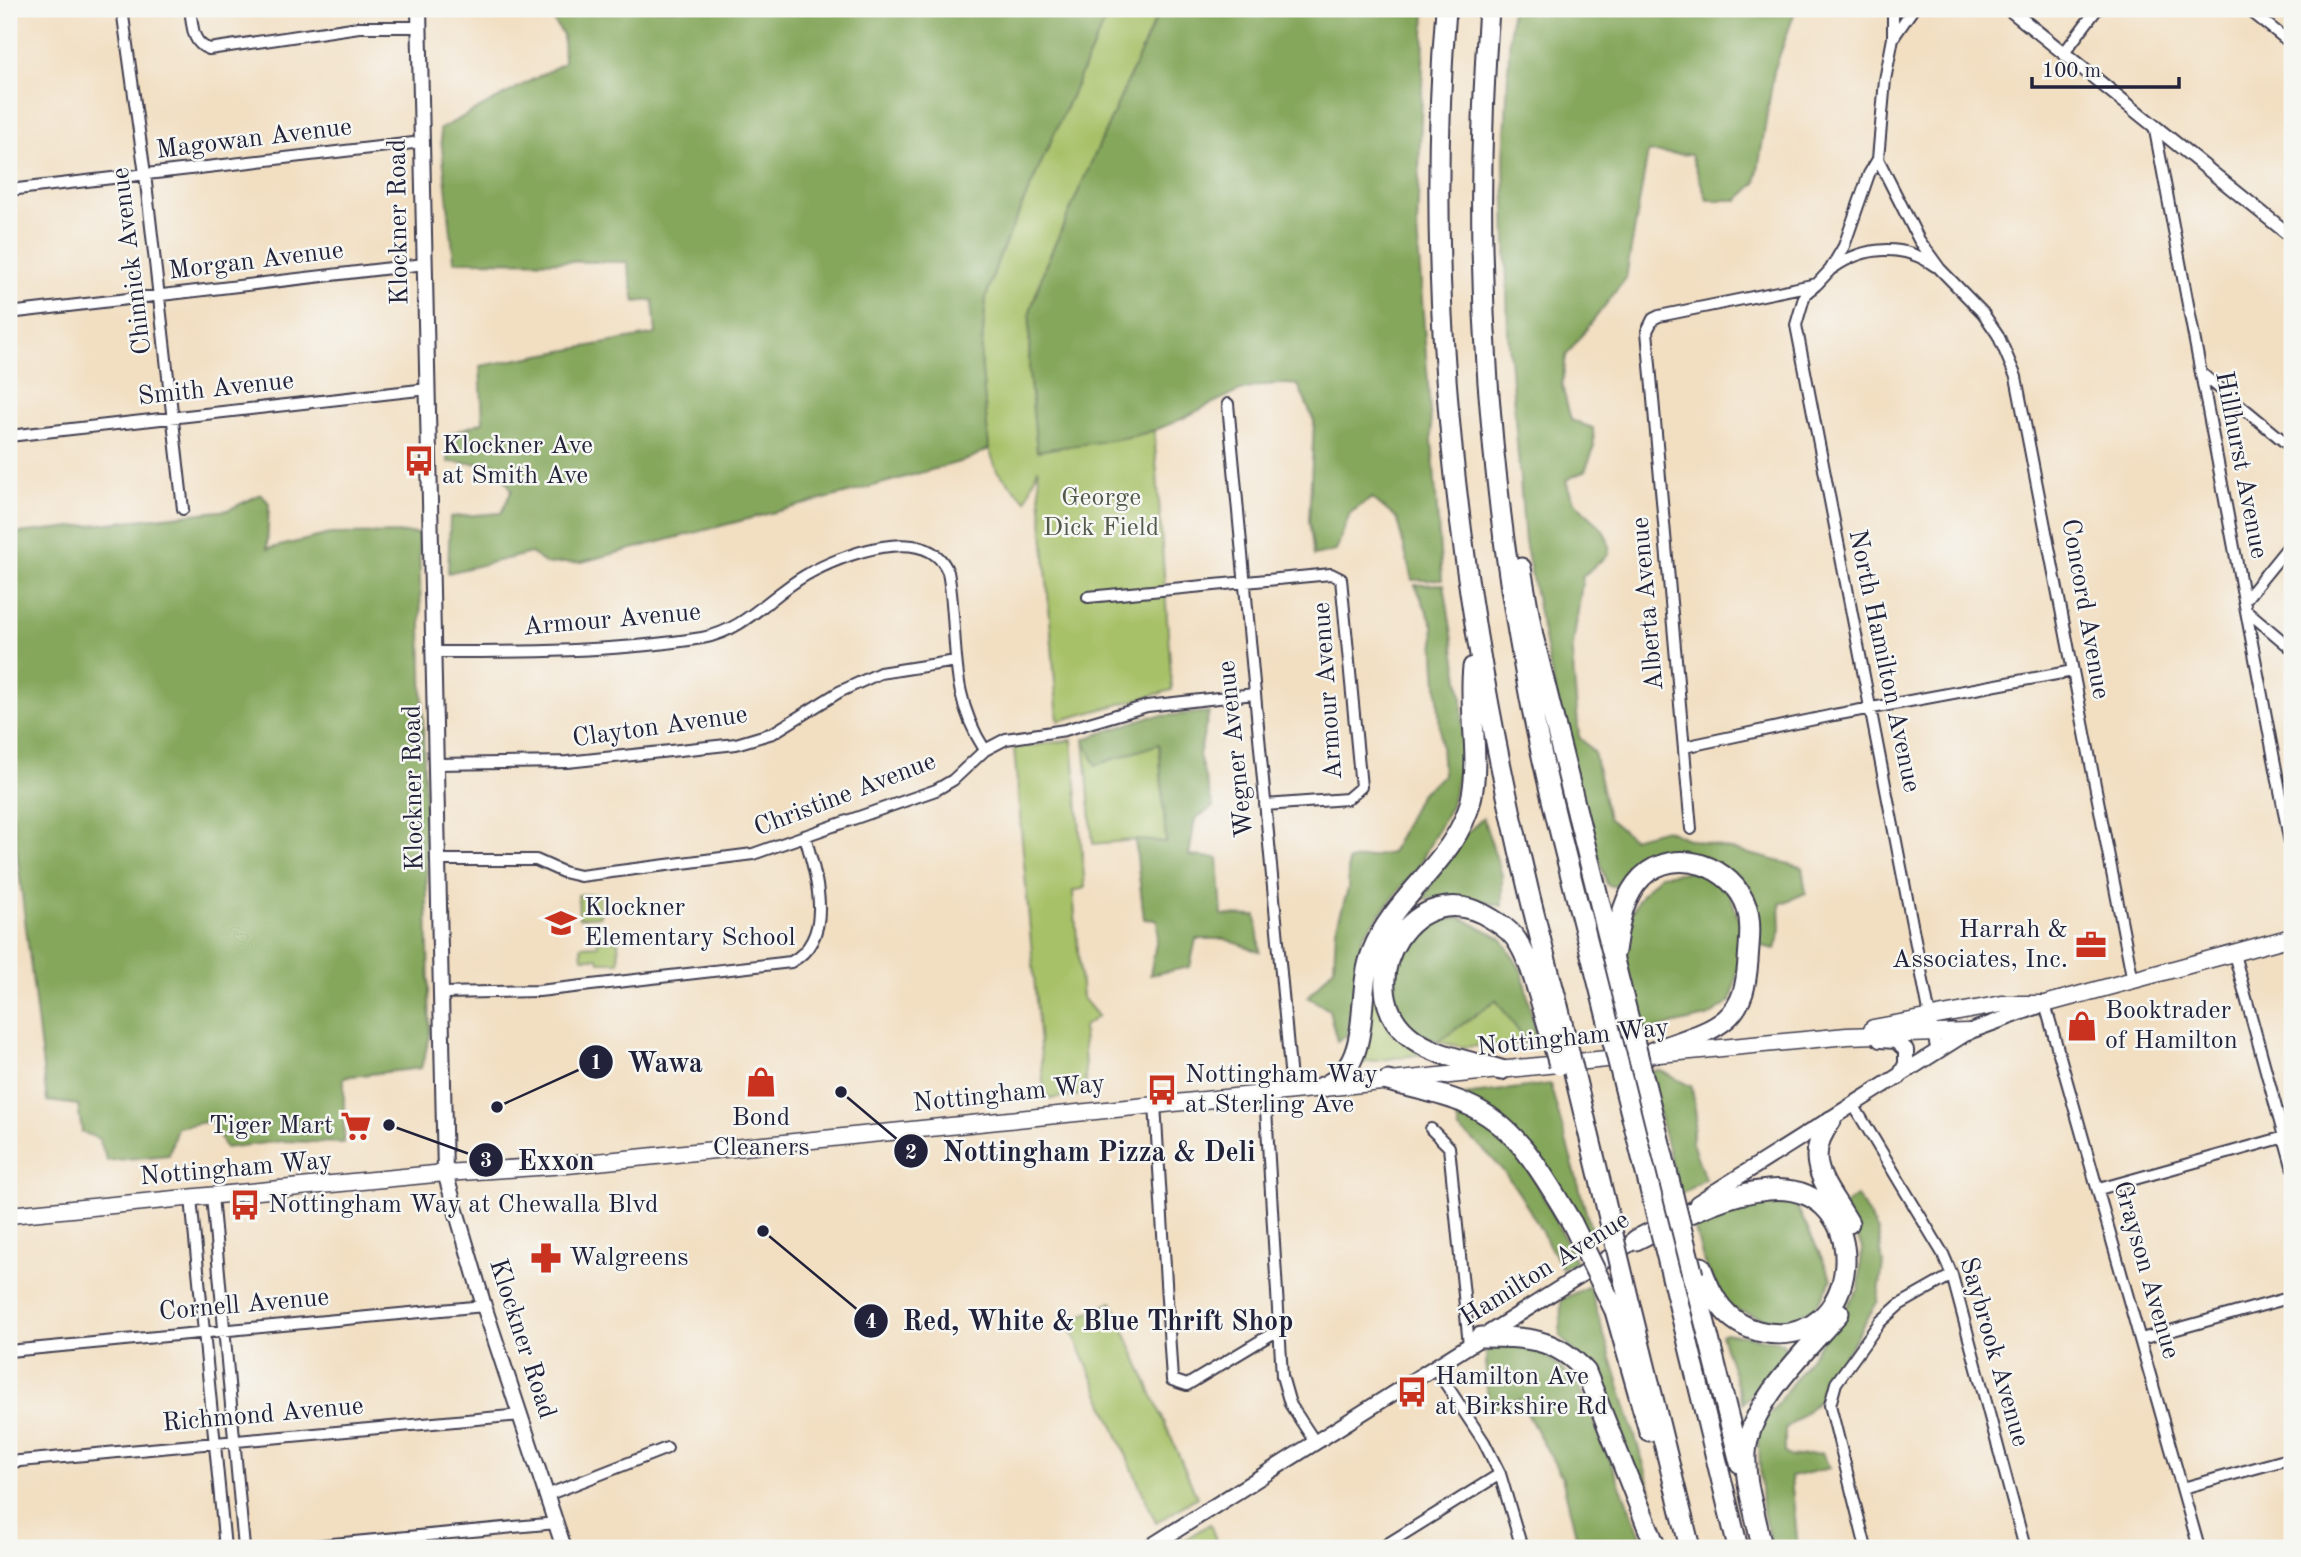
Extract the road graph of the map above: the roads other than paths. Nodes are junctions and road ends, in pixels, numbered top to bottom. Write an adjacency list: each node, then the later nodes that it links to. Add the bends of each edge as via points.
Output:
1 (122, 9): 18 (street, Chinnick Avenue)
2 (190, 9): 11 (street, via 194,36 202,46 215,48 359,27)
3 (419, 9): 11 (main road, Klockner Road)
4 (1446, 9): 39 (highway, via 1440,147 1442,318 1454,478)
5 (1489, 9): 28 (highway, via 1482,190)
6 (1893, 9): 12 (street)
7 (1913, 9): 12 (street)
8 (2009, 9): 14 (street)
9 (2097, 9): 14 (street)
10 (2248, 9): 13 (street)
11 (419, 27): 16 (main road, Klockner Road)
12 (1893, 37): 17 (street)
13 (2292, 44)
14 (2064, 53): 15 (street)
15 (2154, 125): 20 (street); 27 (street, Hillhurst Avenue)
16 (422, 142): 18 (street, Magowan Avenue); 21 (main road, Klockner Road)
17 (1878, 159): 22 (street, Concord Avenue, via 1919,240); 23 (street)
18 (145, 174): 19 (street, Magowan Avenue); 25 (street, Chinnick Avenue)
19 (9, 190)
20 (2292, 237)
21 (425, 264): 25 (street, Morgan Avenue); 29 (main road, Klockner Road)
22 (1940, 269): 23 (street, Concord Avenue, via 1914,254 1886,250 1856,255); 43 (street, Concord Avenue, via 1983,313 2016,377)
23 (1830, 270): 24 (street, North Hamilton Avenue)
24 (1816, 285): 45 (street, North Hamilton Avenue, via 1805,294 1796,325); 46 (street, Alberta Avenue, via 1659,316 1647,331)
25 (159, 296): 26 (street, Morgan Avenue); 31 (street, Chinnick Avenue)
26 (9, 313)
27 (2201, 373): 33 (street); 38 (street, Hillhurst Avenue)
28 (1489, 387): 56 (highway, via 1534,636); 120 (highway, bridge, via 1505,544 1526,677)
29 (428, 389): 31 (street, Smith Avenue); 41 (main road, Klockner Road)
30 (1228, 404): 36 (street, Wegner Avenue)
31 (173, 416): 32 (street, Smith Avenue); 34 (street, Chinnick Avenue)
32 (9, 436)
33 (2292, 447)
34 (183, 509)
35 (2292, 542): 38 (street)
36 (1243, 582): 37 (street, Armour Avenue); 44 (street, Wegner Avenue); 49 (street, Armour Avenue, via 1331,574 1341,579 1343,590 1361,787 1347,799)
37 (1088, 597)
38 (2245, 606): 40 (street); 52 (street, Hillhurst Avenue)
39 (1476, 635): 60 (highway); 69 (highway, via 1471,684 1476,766 1470,802 1454,835 1379,938 1368,966 1356,1052 1346,1072)
40 (2292, 649)
41 (435, 652): 42 (street, Armour Avenue, via 565,651 703,638 751,618 821,567 905,543 931,550 945,564); 48 (main road, Klockner Road)
42 (956, 661): 47 (street, Armour Avenue, via 962,707); 48 (street, Clayton Avenue, via 880,673 838,692 773,733 736,744 567,762)
43 (2073, 671): 45 (street); 57 (street, Concord Avenue)
44 (1254, 694): 47 (street, Christine Avenue, via 1147,706 1065,730 1006,739); 49 (street, Wegner Avenue)
45 (1868, 710): 46 (street); 61 (street, North Hamilton Avenue)
46 (1684, 747): 50 (street, Alberta Avenue)
47 (985, 750): 51 (street, Christine Avenue, via 936,790)
48 (438, 764): 53 (main road, Klockner Road)
49 (1265, 805): 70 (street, Wegner Avenue)
50 (1691, 829)
51 (805, 836): 53 (street, Christine Avenue, via 733,859 580,876 536,860); 58 (street, via 819,920 813,942 791,962 539,990)
52 (2292, 854)
53 (440, 860): 58 (main road, Klockner Road)
54 (2292, 937): 55 (main road, Nottingham Way)
55 (2234, 954): 57 (main road, Nottingham Way); 76 (street)
56 (1614, 963): 65 (highway, via 1625,903 1643,876 1655,868 1678,861 1700,864 1724,875 1741,895 1750,936 1740,1001 1714,1027); 86 (highway, bridge)
57 (2133, 981): 59 (main road, Nottingham Way)
58 (442, 993): 78 (main road, Klockner Road)
59 (2045, 1004): 61 (main road, Nottingham Way, via 2001,1004); 62 (main road, Hamilton Avenue); 79 (street, Grayson Avenue)
60 (1550, 1007): 66 (highway, via 1518,941 1480,911 1443,907 1406,925 1386,969 1388,1003 1397,1023 1408,1035 1438,1051); 90 (highway, bridge, via 1581,1148 1599,1175)
61 (1931, 1024): 62 (main road, Nottingham Way); 63 (main road, Nottingham Way, via 1875,1027); 64 (street, North Hamilton Avenue)
62 (1968, 1032): 64 (main road, Hamilton Avenue)
63 (1847, 1036): 65 (main road, Nottingham Way); 67 (main road, via 1903,1044 1907,1056)
64 (1937, 1053): 67 (main road, Hamilton Avenue)
65 (1648, 1054): 66 (main road, Nottingham Way)
66 (1501, 1070): 68 (main road, Nottingham Way)
67 (1899, 1077): 73 (main road, Hamilton Avenue)
68 (1388, 1082): 69 (main road, Nottingham Way); 90 (highway, bridge, via 1466,1104 1496,1121 1524,1148)
69 (1320, 1088): 70 (main road, Nottingham Way)
70 (1292, 1091): 71 (main road, Nottingham Way)
71 (1265, 1093): 72 (main road, Nottingham Way); 91 (street)
72 (1156, 1104): 78 (main road, Nottingham Way, via 567,1165); 91 (street, via 1169,1376 1181,1385)
73 (1854, 1106): 74 (main road, Hamilton Avenue); 87 (street, Saybrook Avenue)
74 (1831, 1121): 85 (main road, Hamilton Avenue); 109 (highway, via 1818,1138 1815,1158 1850,1225 1859,1267 1851,1297 1752,1423 1746,1463)
75 (1431, 1129): 95 (street, via 1449,1147)
76 (2288, 1136): 77 (street); 79 (street)
77 (2292, 1166)
78 (445, 1173): 80 (main road, Nottingham Way); 89 (main road, Klockner Road)
79 (2099, 1189): 94 (street, Grayson Avenue)
80 (212, 1196): 81 (main road, Nottingham Way); 83 (street)
81 (191, 1198): 82 (main road, Nottingham Way); 84 (street)
82 (9, 1216)
83 (216, 1237): 84 (street); 92 (street)
84 (195, 1240): 93 (street)
85 (1636, 1240): 86 (highway, via 1709,1204 1778,1189 1805,1195 1827,1211 1842,1233 1847,1261 1842,1287 1829,1309 1807,1326 1776,1333 1749,1328 1724,1312); 95 (main road, Hamilton Avenue)
86 (1697, 1271): 109 (highway)
87 (1952, 1275): 122 (street, via 1899,1305 1880,1322 1830,1397); 123 (street, Saybrook Avenue)
88 (2292, 1297): 94 (street)
89 (484, 1306): 92 (street, Cornell Avenue); 98 (main road, Klockner Road)
90 (1623, 1308): 118 (highway); 119 (highway)
91 (1279, 1329): 101 (street, via 1285,1390)
92 (224, 1330): 93 (street, Cornell Avenue); 99 (street)
93 (205, 1332): 96 (street, Cornell Avenue); 100 (street)
94 (2141, 1339): 106 (street, Grayson Avenue)
95 (1475, 1341): 97 (main road, Hamilton Avenue); 117 (highway, via 1539,1339 1564,1351 1586,1372)
96 (9, 1351)
97 (1434, 1367): 101 (main road, Hamilton Avenue); 105 (street, via 1485,1442)
98 (521, 1415): 99 (street, Richmond Avenue); 107 (main road, Klockner Road)
99 (234, 1440): 100 (street, Richmond Avenue); 111 (street)
100 (215, 1442): 104 (street, Richmond Avenue); 110 (street)
101 (1315, 1442): 114 (main road, Hamilton Avenue)
102 (667, 1448): 107 (street)
103 (2292, 1458): 106 (street)
104 (9, 1462)
105 (1500, 1474): 115 (street); 116 (street)
106 (2183, 1488): 124 (street, Grayson Avenue)
107 (547, 1495): 108 (main road, Klockner Road)
108 (557, 1523): 112 (street); 113 (main road, Klockner Road)
109 (1759, 1528): 121 (highway)
110 (225, 1548)
111 (244, 1548)
112 (290, 1548)
113 (564, 1548)
114 (1148, 1548)
115 (1381, 1548)
116 (1522, 1548)
117 (1656, 1548)
118 (1684, 1548)
119 (1690, 1548)
120 (1738, 1548)
121 (1762, 1548)
122 (1866, 1548)
123 (2025, 1548)
124 (2199, 1548)

